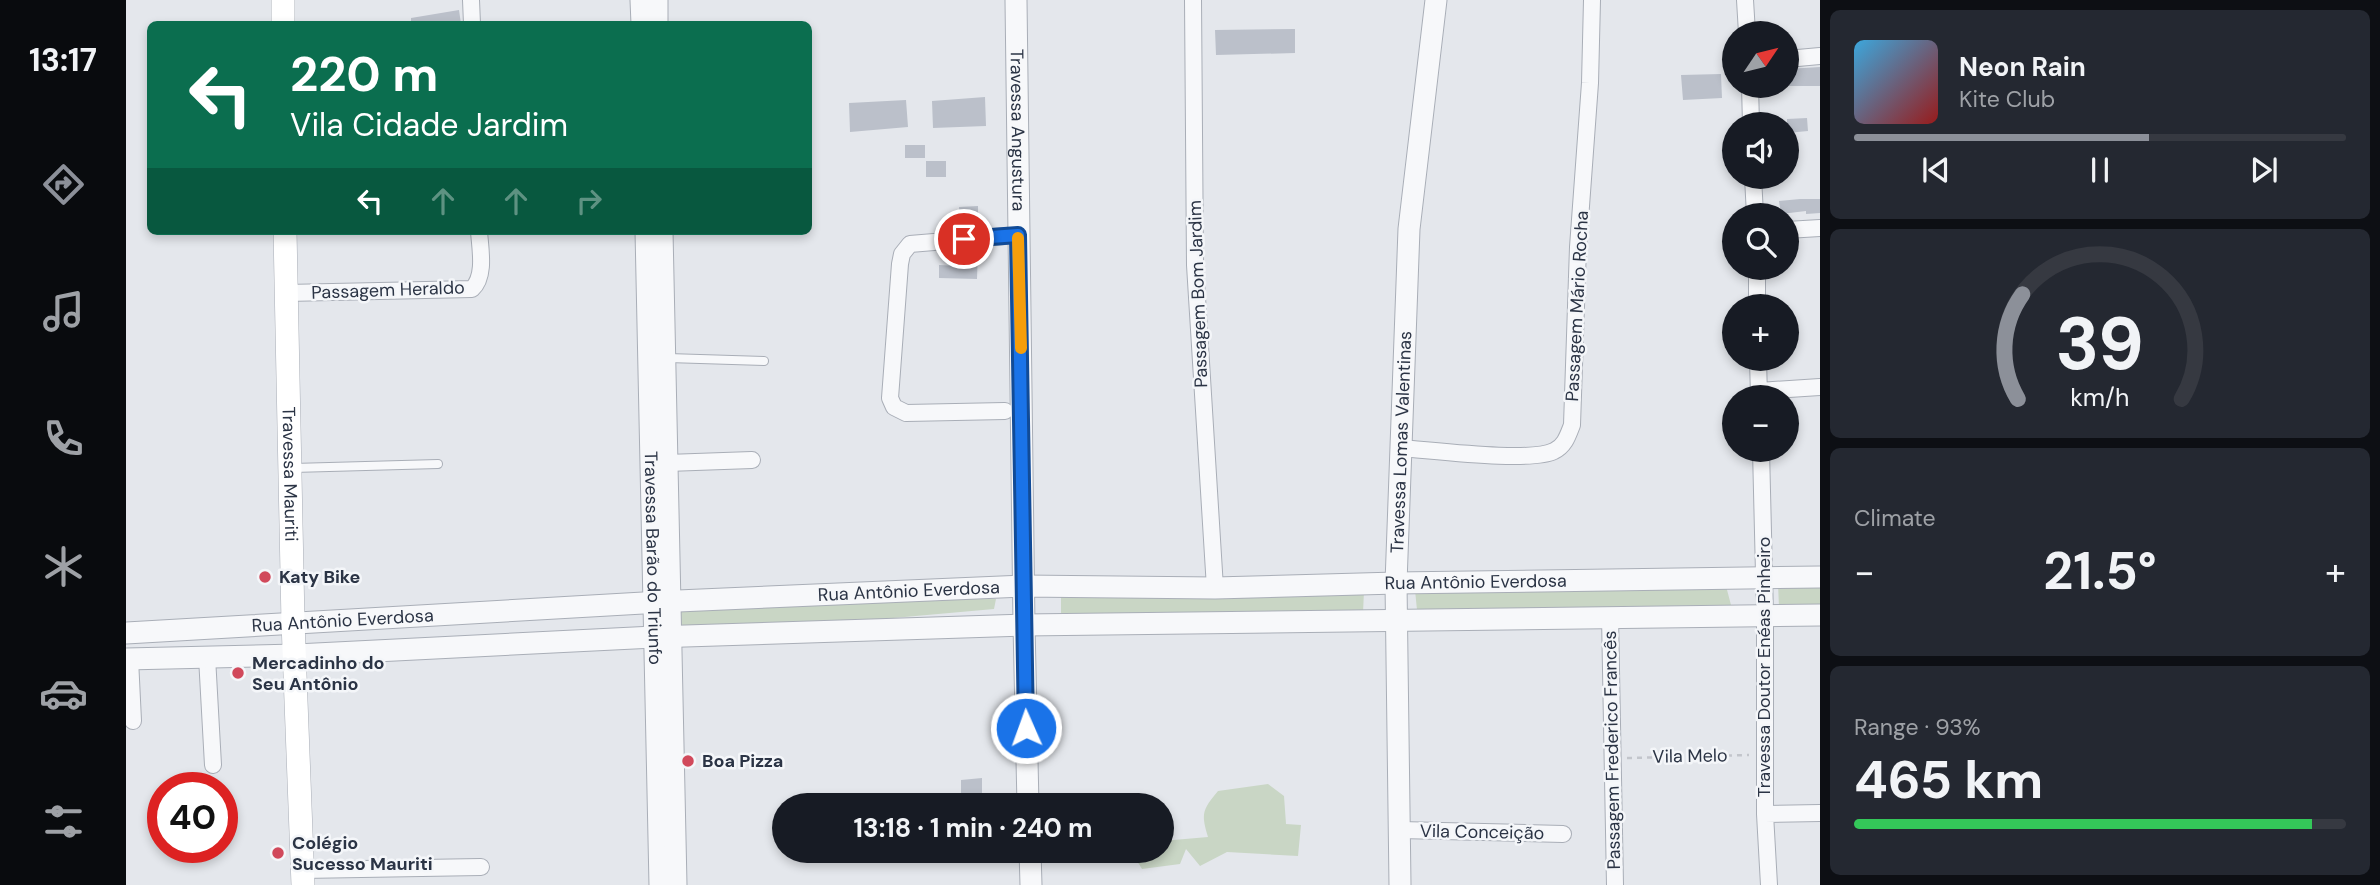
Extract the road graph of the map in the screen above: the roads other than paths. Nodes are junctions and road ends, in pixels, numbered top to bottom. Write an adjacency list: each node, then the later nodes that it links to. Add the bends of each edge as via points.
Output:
1 (283, 0): 10 (main road)
2 (471, 0): 11 (street)
3 (641, 0): 12 (street)
4 (657, 0): 13 (street)
5 (1016, 0): 23 (street, Travessa Angustura)
6 (1192, 0): 41 (street, Passagem Bom Jardim, via 1195,265)
7 (1436, 0): 31 (street, Travessa Lomas Valentinas, via 1409,229)
8 (1592, 0): 31 (street, Passagem Mário Rocha, via 1572,425 1565,442 1554,451 1522,456)
9 (1745, 0): 14 (street)
10 (284, 21)
11 (472, 21)
12 (642, 21)
13 (657, 21)
14 (1746, 21)
15 (1820, 56): 16 (street)
16 (1799, 58)
17 (1820, 228): 18 (street)
18 (1799, 229)
19 (285, 235): 25 (main road, Travessa Mauriti)
20 (479, 235): 25 (street, Passagem Heraldo, via 480,272 472,289)
21 (647, 235): 24 (street, Travessa Barão do Triunfo)
22 (661, 235): 24 (street, Travessa Barão do Triunfo)
23 (1018, 235): 30 (street, Travessa Angustura); 30 (street, via 910,244 902,254 890,398 894,407 906,413)
24 (655, 274): 26 (street, Travessa Barão do Triunfo); 42 (street, Travessa Barão do Triunfo)
25 (286, 293): 36 (main road, Travessa Mauriti)
26 (664, 358): 27 (lane); 34 (street, Travessa Barão do Triunfo)
27 (764, 361)
28 (1820, 387): 29 (street)
29 (1799, 389)
30 (1014, 410): 40 (street, Travessa Angustura)
31 (1400, 448): 39 (street, Travessa Lomas Valentinas)
32 (752, 460): 34 (street)
33 (1761, 462): 38 (street, Travessa Doutor Enéas Pinheiro)
34 (667, 463): 42 (street, Travessa Barão do Triunfo)
35 (438, 464): 36 (lane)
36 (290, 468): 47 (main road, Travessa Mauriti)
37 (1820, 577): 38 (street, Rua Antônio Everdosa)
38 (1764, 578): 39 (street, Rua Antônio Everdosa); 43 (street, Travessa Doutor Enéas Pinheiro)
39 (1396, 583): 41 (street, Rua Antônio Everdosa); 46 (street, Travessa Lomas Valentinas)
40 (1023, 586): 41 (street, Rua Antônio Everdosa); 42 (street, Rua Antônio Everdosa); 48 (street, Travessa Angustura)
41 (1215, 588)
42 (662, 602): 47 (street, Rua Antônio Everdosa); 51 (street, Travessa Barão do Triunfo)
43 (1765, 615): 44 (street, Rua Antônio Everdosa); 45 (street, Rua Antônio Everdosa); 60 (street, Travessa Doutor Enéas Pinheiro)
44 (1820, 615)
45 (1610, 616): 46 (street, Rua Antônio Everdosa); 69 (street, Passagem Frederico Francês)
46 (1396, 621): 48 (street, Rua Antônio Everdosa); 61 (street, Travessa Lomas Valentinas)
47 (293, 622): 49 (street, Rua Antônio Everdosa); 52 (main road, Travessa Mauriti)
48 (1024, 625): 51 (street, Rua Antônio Everdosa); 58 (street, Travessa Angustura)
49 (244, 626): 50 (street, Rua Antônio Everdosa); 54 (street, via 255,641)
50 (126, 633)
51 (662, 637): 52 (street, Rua Antônio Everdosa); 66 (street, Travessa Barão do Triunfo)
52 (296, 655): 54 (street, Rua Antônio Everdosa); 65 (main road, Travessa Mauriti)
53 (207, 657): 54 (street, Rua Antônio Everdosa); 55 (street, Rua Antônio Everdosa); 57 (street)
54 (245, 657)
55 (128, 659): 56 (street)
56 (133, 720)
57 (213, 765)
58 (1028, 793)
59 (1820, 813): 60 (street)
60 (1765, 814): 70 (street, Travessa Doutor Enéas Pinheiro)
61 (1400, 830): 62 (street, Vila Conceição); 68 (street, Travessa Lomas Valentinas)
62 (1563, 834)
63 (1030, 863): 67 (street)
64 (481, 867): 65 (street)
65 (303, 877)
66 (668, 879)
67 (1031, 885)
68 (1400, 885)
69 (1615, 885)
70 (1769, 885)

